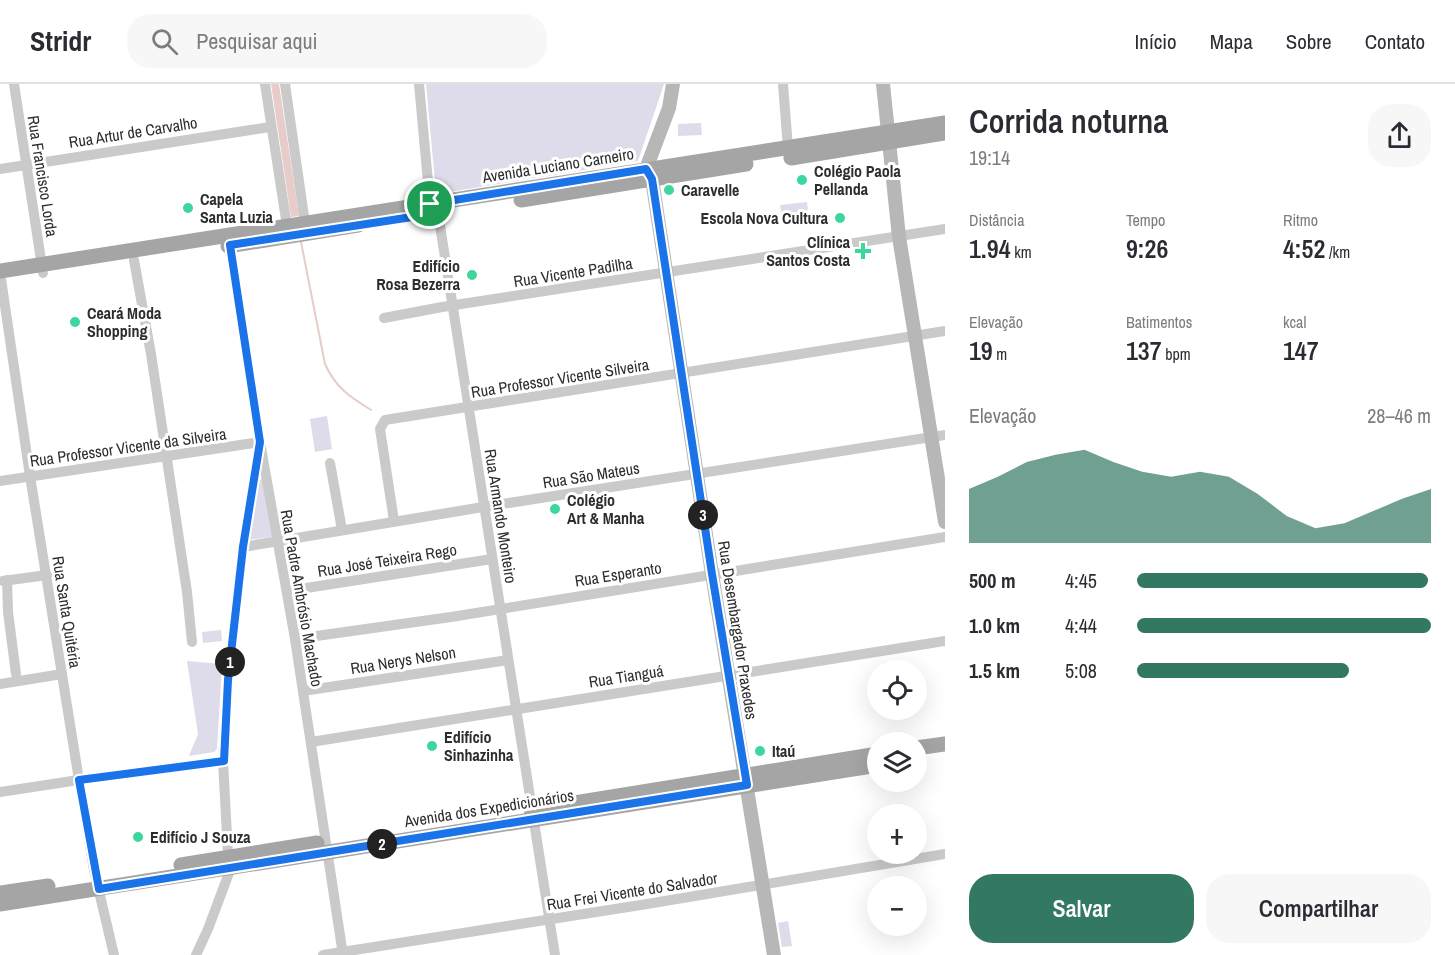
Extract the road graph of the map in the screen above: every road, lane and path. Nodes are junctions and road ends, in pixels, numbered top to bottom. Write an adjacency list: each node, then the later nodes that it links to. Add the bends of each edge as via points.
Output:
1 (14, 84): 14 (street, Rua Francisco Lorda)
2 (265, 84): 9 (street)
3 (285, 84): 18 (street)
4 (419, 84): 17 (street, Rua Armando Monteiro)
5 (673, 84): 16 (street)
6 (783, 84): 12 (street)
7 (883, 84): 11 (street)
8 (945, 123): 11 (main road, Avenida Luciano Carneiro)
9 (270, 127): 14 (street, Rua Artur de Carvalho); 18 (street)
10 (945, 133): 11 (main road, Avenida Luciano Carneiro)
11 (887, 137): 12 (main road, Avenida Luciano Carneiro); 13 (main road, Avenida Luciano Carneiro); 20 (street)
12 (788, 148): 13 (main road, Avenida Luciano Carneiro)
13 (732, 161): 16 (main road, Avenida Luciano Carneiro)
14 (27, 164): 15 (street, Rua Artur de Carvalho); 23 (street, Rua Francisco Lorda)
15 (0, 169)
16 (649, 174): 17 (main road, Avenida Luciano Carneiro); 24 (street, Rua Desembargador Praxedes)
17 (434, 208): 18 (main road, Avenida Luciano Carneiro); 26 (street, Rua Armando Monteiro)
18 (296, 228): 21 (main road, Avenida Luciano Carneiro); 23 (main road, Avenida Luciano Carneiro)
19 (945, 229): 20 (street, Rua Vicente Padilha)
20 (899, 237): 24 (street, Rua Vicente Padilha); 29 (street)
21 (230, 245): 22 (main road, Avenida Luciano Carneiro); 33 (street, Rua Padre Ambrósio Machado)
22 (134, 260): 23 (main road, Avenida Luciano Carneiro); 34 (street)
23 (43, 269): 25 (main road, Avenida Luciano Carneiro)
24 (666, 273): 26 (street, Rua Vicente Padilha); 30 (street, Rua Desembargador Praxedes)
25 (0, 276): 37 (street, Rua Santa Quitéria)
26 (453, 306): 27 (street, Rua Vicente Padilha); 31 (street, Rua Armando Monteiro)
27 (384, 318)
28 (945, 331): 29 (street, Rua Professor Vicente Silveira)
29 (914, 336): 30 (street, Rua Professor Vicente Silveira); 32 (street)
30 (682, 374): 31 (street, Rua Professor Vicente Silveira); 36 (street, Rua Desembargador Praxedes)
31 (468, 407): 39 (street, Rua Armando Monteiro); 40 (street, Rua Professor Vicente Silveira, via 385,420 380,429)
32 (938, 436): 36 (street, Rua São Mateus); 41 (street)
33 (260, 442): 34 (street, Rua Professor Vicente da Silveira); 44 (street, Rua Padre Ambrósio Machado); 45 (street)
34 (166, 457): 37 (street, Rua Professor Vicente da Silveira); 54 (street)
35 (330, 463): 42 (street)
36 (696, 474): 39 (street, Rua São Mateus); 47 (street, Rua Desembargador Praxedes)
37 (30, 476): 38 (street, Rua Professor Vicente da Silveira); 48 (street, Rua Santa Quitéria)
38 (0, 481)
39 (483, 507): 40 (street, Rua São Mateus); 46 (street, Rua Armando Monteiro)
40 (394, 521): 42 (street, Rua São Mateus)
41 (945, 522)
42 (342, 530): 44 (street, Rua São Mateus)
43 (945, 537): 47 (street, Rua Esperanto)
44 (278, 541): 45 (street, Rua São Mateus); 50 (street, Rua Padre Ambrósio Machado)
45 (243, 547): 68 (street, via 228,680)
46 (492, 559): 50 (street, Rua José Teixeira Rego); 51 (street, Rua Armando Monteiro)
47 (712, 574): 51 (street, Rua Esperanto); 58 (street, Rua Desembargador Praxedes)
48 (47, 575): 49 (street); 57 (street, Rua Santa Quitéria)
49 (4, 581): 56 (street)
50 (287, 591): 52 (street, Rua Padre Ambrósio Machado)
51 (500, 608): 52 (street, Rua Esperanto); 55 (street, Rua Armando Monteiro)
52 (295, 639): 60 (street, Rua Padre Ambrósio Machado)
53 (945, 641): 58 (street, Rua Tianguá)
54 (192, 642)
55 (508, 660): 60 (street, Rua Nerys Nelson); 61 (street, Rua Armando Monteiro)
56 (16, 674)
57 (62, 674): 59 (street); 70 (street, Rua Santa Quitéria)
58 (729, 675): 61 (street, Rua Tianguá); 71 (street, Rua Desembargador Praxedes)
59 (0, 684)
60 (303, 691): 62 (street, Rua Padre Ambrósio Machado)
61 (517, 709): 62 (street, Rua Tianguá); 73 (street, Rua Armando Monteiro)
62 (311, 742): 74 (street, Rua Padre Ambrósio Machado)
63 (945, 744): 64 (main road)
64 (927, 746)
65 (945, 754): 67 (main road)
66 (867, 756): 71 (main road, Avenida dos Expedicionários)
67 (927, 756)
68 (224, 761): 70 (street); 76 (street)
69 (867, 766): 71 (main road, Avenida dos Expedicionários)
70 (79, 780): 72 (street); 77 (street, Rua Santa Quitéria)
71 (746, 780): 73 (main road, Avenida dos Expedicionários); 78 (street, Rua Desembargador Praxedes)
72 (0, 792)
73 (534, 815): 74 (main road, Avenida dos Expedicionários); 81 (street, Rua Armando Monteiro)
74 (326, 847): 76 (main road, Avenida dos Expedicionários); 82 (street, Rua Padre Ambrósio Machado)
75 (945, 854): 78 (street, Rua Frei Vicente do Salvador)
76 (229, 863): 77 (main road, Avenida dos Expedicionários); 84 (street, via 220,900)
77 (98, 884): 79 (main road, Avenida dos Expedicionários); 80 (main road, Avenida dos Expedicionários); 83 (street, Rua Santa Quitéria)
78 (764, 885): 81 (street, Rua Frei Vicente do Salvador); 87 (street, Rua Desembargador Praxedes)
79 (0, 893)
80 (0, 904)
81 (549, 919): 82 (street, Rua Frei Vicente do Salvador); 86 (street, Rua Armando Monteiro)
82 (343, 954): 85 (street, Rua Frei Vicente do Salvador)
83 (114, 955)
84 (196, 955)
85 (323, 955)
86 (555, 955)
87 (774, 955)

